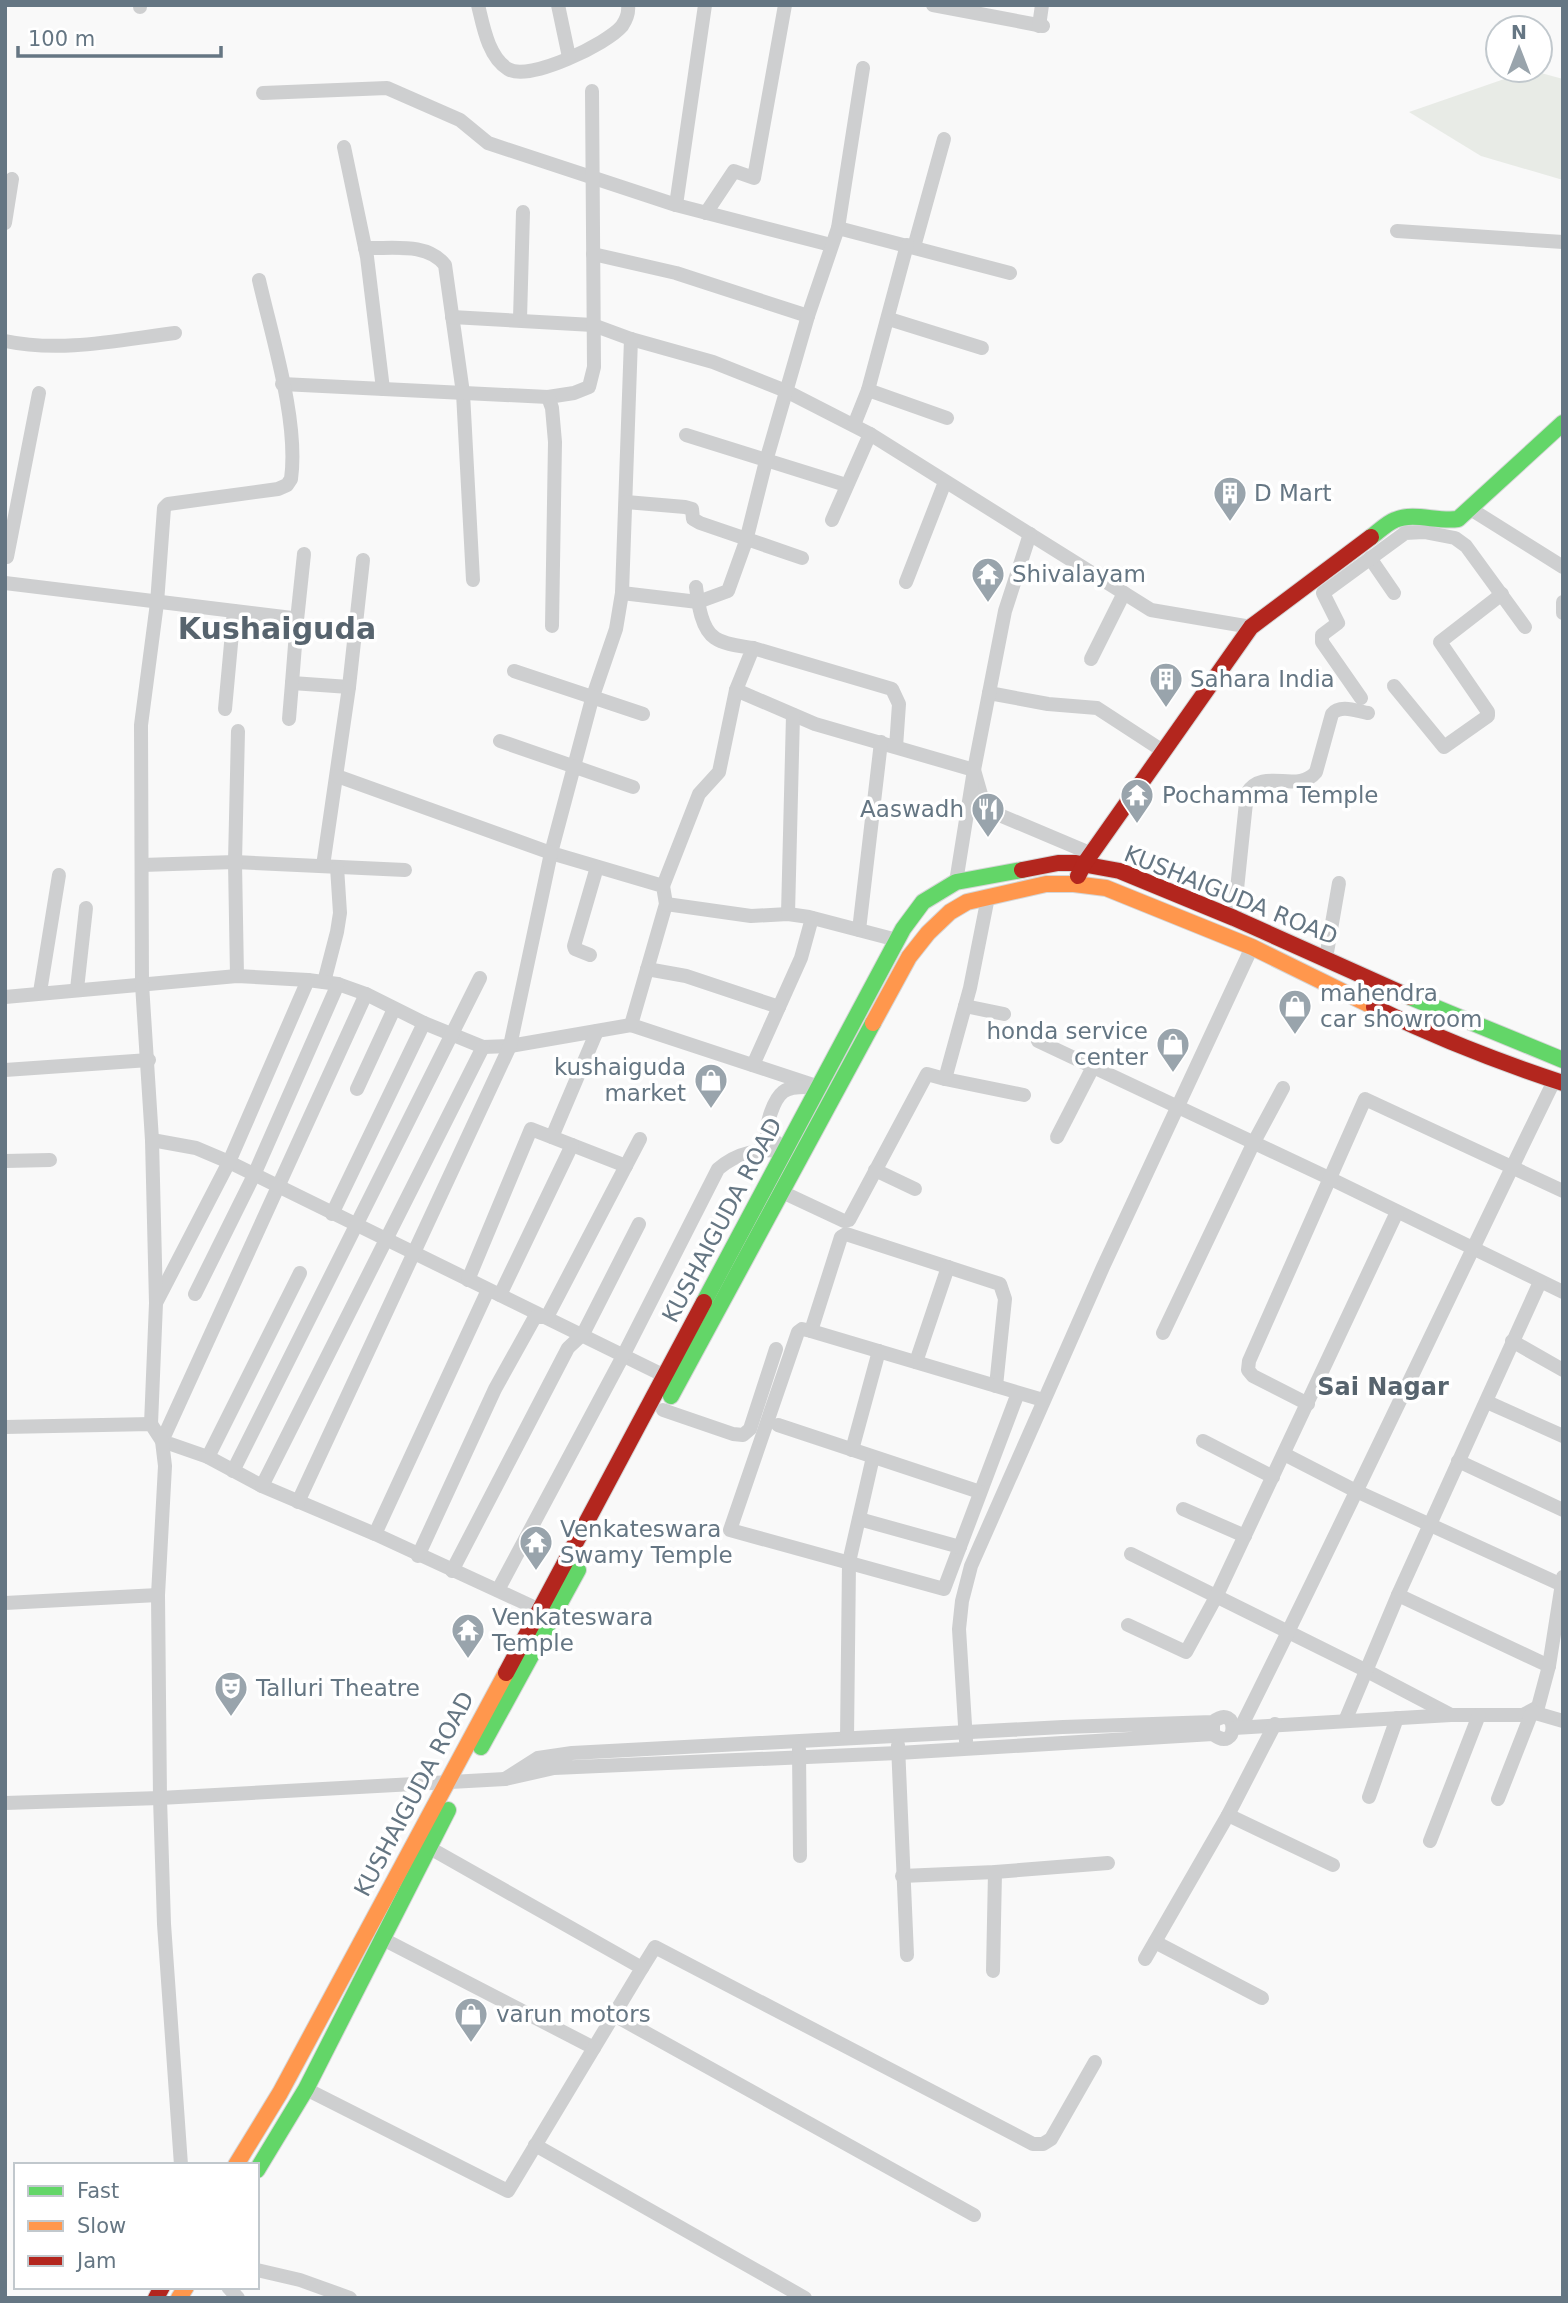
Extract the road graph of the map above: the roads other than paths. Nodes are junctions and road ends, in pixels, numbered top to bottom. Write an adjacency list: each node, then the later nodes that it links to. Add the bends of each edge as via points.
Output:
1 (478, 5): 9 (street, via 493,54 508,70 543,68)
2 (558, 5): 9 (street)
3 (628, 5): 9 (street, via 622,25 599,44)
4 (705, 5): 17 (street)
5 (785, 5): 19 (street, via 754,178 734,171)
6 (933, 5): 8 (street)
7 (1042, 5): 8 (street, via 1041,26)
8 (961, 8)
9 (569, 57)
10 (863, 68): 21 (street)
11 (592, 91): 15 (street)
12 (263, 93): 15 (street, via 387,88 460,120 488,143)
13 (944, 139): 25 (street)
14 (344, 147): 26 (street)
15 (593, 178): 17 (street); 27 (street)
16 (12, 179): 20 (street)
17 (676, 205): 19 (street)
18 (523, 212): 32 (street)
19 (706, 213): 24 (street)
20 (5, 223)
21 (838, 228): 24 (street); 25 (street)
22 (1397, 231): 23 (street)
23 (1563, 242)
24 (831, 245): 30 (street)
25 (911, 246): 28 (street); 33 (street)
26 (365, 248): 31 (street, via 437,254 445,265); 40 (street)
27 (593, 254): 30 (street, via 676,273); 34 (street)
28 (1010, 273)
29 (259, 280): 39 (street)
30 (808, 316): 42 (street)
31 (453, 317): 32 (street); 44 (street)
32 (520, 319): 34 (street)
33 (889, 319): 38 (street); 41 (street)
34 (593, 324): 36 (street); 45 (street, via 594,367 589,387)
35 (175, 333): 37 (street, via 69,346)
36 (631, 339): 42 (street, via 713,362); 54 (street)
37 (5, 341)
38 (982, 348)
39 (282, 384): 40 (street); 75 (street, via 291,432 291,479 278,489 166,505)
40 (383, 389): 44 (street)
41 (868, 390): 46 (street); 48 (street)
42 (786, 391): 48 (street); 51 (street)
43 (39, 393): 63 (street)
44 (463, 393): 45 (street); 65 (street)
45 (548, 397): 79 (street, via 555,442)
46 (947, 418)
47 (1563, 424): 55 (main road)
48 (853, 425): 49 (street)
49 (870, 434): 52 (street); 53 (street)
50 (686, 435): 51 (street)
51 (766, 461): 53 (street); 58 (street)
52 (945, 482): 57 (street); 66 (street)
53 (846, 485): 56 (street)
54 (626, 502): 58 (street, via 692,509 693,519); 69 (street)
55 (1469, 508): 59 (main road, via 1458,519 1394,520); 64 (street)
56 (832, 520)
57 (1030, 534): 70 (street); 89 (street, via 1005,611)
58 (746, 541): 61 (street); 73 (street, via 728,591)
59 (1366, 553): 71 (street); 72 (street, via 1405,533 1455,538); 80 (main road); 90 (street, via 1323,593 1338,623 1321,638)
60 (304, 554): 78 (street)
61 (802, 558)
62 (363, 560): 87 (street)
63 (6, 561)
64 (1563, 567)
65 (473, 580)
66 (906, 582)
67 (5, 583): 75 (street)
68 (696, 587): 73 (street)
69 (622, 593): 73 (street); 91 (street, via 616,629)
70 (1124, 593): 80 (street, via 1152,610); 83 (street)
71 (1394, 593)
72 (1502, 594): 81 (street); 86 (street, via 1440,642 1488,716 1444,747)
73 (698, 602): 82 (street, via 714,638)
74 (1563, 602): 77 (street)
75 (157, 603): 76 (street); 108 (street, via 141,725)
76 (234, 611): 78 (street); 92 (street)
77 (1563, 613)
78 (297, 620): 85 (street)
79 (552, 626)
80 (1251, 627): 100 (main road)
81 (1525, 627)
82 (753, 648): 88 (street); 99 (street, via 892,689 899,704)
83 (1091, 659)
84 (514, 671): 91 (street)
85 (292, 683): 87 (street); 96 (street)
86 (1394, 686)
87 (349, 687): 103 (street)
88 (736, 690): 95 (street); 116 (street, via 719,772 699,794)
89 (989, 693): 100 (street, via 1097,708); 102 (street)
90 (1362, 698)
91 (592, 699): 94 (street); 101 (street)
92 (225, 709)
93 (1368, 713): 122 (street, via 1335,710 1310,779 1252,785 1247,793)
94 (643, 714)
95 (793, 715): 99 (street); 120 (street)
96 (289, 719)
97 (238, 731): 107 (street)
98 (500, 741): 101 (street)
99 (888, 744): 102 (street); 123 (street)
100 (1163, 751): 106 (main road)
101 (574, 767): 104 (street); 105 (street)
102 (974, 770): 106 (street, via 990,811); 113 (street)
103 (337, 776): 105 (street); 109 (street)
104 (633, 787)
105 (551, 853): 110 (street); 147 (street)
106 (1088, 859): 113 (main road, KUSHAIGUDA ROAD); 115 (main road); 122 (main road, KUSHAIGUDA ROAD)
107 (235, 862): 108 (street); 109 (street); 129 (street)
108 (142, 865): 133 (street)
109 (330, 866): 111 (street); 132 (street, via 339,922)
110 (597, 867): 116 (street); 126 (street, via 574,946)
111 (405, 870)
112 (58, 875): 135 (street)
113 (956, 882): 124 (main road, KUSHAIGUDA ROAD, via 923,902)
114 (1339, 883): 127 (street)
115 (1074, 884): 117 (main road, KUSHAIGUDA ROAD, via 1046,884); 125 (main road, KUSHAIGUDA ROAD, via 1106,888)
116 (663, 886): 118 (street)
117 (988, 897): 138 (street); 179 (main road, KUSHAIGUDA ROAD, via 957,907 926,932)
118 (666, 904): 120 (street, via 751,916); 128 (street)
119 (86, 908): 134 (street)
120 (788, 914): 121 (street)
121 (812, 918): 123 (street); 139 (street, via 801,958)
122 (1234, 918): 127 (main road, KUSHAIGUDA ROAD)
123 (859, 930): 124 (street)
124 (897, 940): 156 (main road, KUSHAIGUDA ROAD)
125 (1252, 947): 155 (main road, KUSHAIGUDA ROAD, via 1406,1023); 160 (street)
126 (590, 955)
127 (1326, 958): 150 (main road, KUSHAIGUDA ROAD)
128 (647, 969): 139 (street, via 686,976); 143 (street)
129 (237, 976): 131 (street); 133 (street)
130 (480, 978): 145 (street)
131 (307, 980): 132 (street); 170 (street)
132 (331, 983): 136 (street); 174 (street)
133 (142, 984): 134 (street); 149 (street)
134 (77, 989): 135 (street)
135 (40, 992): 137 (street)
136 (366, 994): 140 (street); 176 (street)
137 (5, 997)
138 (965, 1006): 141 (street); 154 (street)
139 (779, 1007): 151 (street)
140 (394, 1009): 142 (street); 158 (street)
141 (1004, 1014)
142 (424, 1023): 145 (street); 181 (street)
143 (631, 1025): 144 (street); 151 (street)
144 (597, 1031): 147 (street); 161 (street)
145 (453, 1035): 148 (street); 183 (street)
146 (1038, 1041): 152 (street)
147 (510, 1046): 148 (street); 186 (street)
148 (482, 1047): 184 (street)
149 (149, 1060): 153 (street); 164 (street)
150 (1563, 1060)
151 (753, 1065): 156 (street)
152 (1093, 1067): 160 (street); 162 (street)
153 (5, 1070)
154 (945, 1079): 159 (street); 173 (street, via 927,1074)
155 (1559, 1082): 172 (street)
156 (819, 1087): 167 (main road, KUSHAIGUDA ROAD); 167 (street, via 783,1092 771,1111 767,1134)
157 (1283, 1088): 165 (street)
158 (357, 1089)
159 (1024, 1096)
160 (1176, 1107): 165 (street); 208 (street)
161 (552, 1137): 166 (street); 189 (street, via 531,1129)
162 (1057, 1137)
163 (640, 1139): 171 (street)
164 (152, 1140): 170 (street, via 196,1147); 194 (street)
165 (1254, 1142): 175 (street); 197 (street)
166 (572, 1145): 171 (street); 191 (street)
167 (785, 1150): 202 (street, via 746,1152 718,1169); 205 (main road, KUSHAIGUDA ROAD)
168 (50, 1160): 169 (street)
169 (5, 1161)
170 (229, 1162): 174 (street); 194 (street)
171 (626, 1167): 195 (street)
172 (1513, 1167): 175 (street, via 1365,1099); 178 (street); 185 (street)
173 (875, 1170): 177 (street); 179 (street, via 848,1222)
174 (254, 1175): 176 (street); 193 (street)
175 (1329, 1178): 180 (street); 210 (street, via 1248,1370)
176 (279, 1186): 181 (street); 216 (street)
177 (915, 1189)
178 (1563, 1191)
179 (782, 1192): 205 (main road, KUSHAIGUDA ROAD)
180 (1397, 1212): 185 (street); 210 (street)
181 (332, 1214): 183 (street)
182 (639, 1224): 198 (street)
183 (357, 1226): 184 (street); 223 (street)
184 (386, 1239): 186 (street); 225 (street)
185 (1472, 1248): 190 (street); 226 (street)
186 (415, 1254): 189 (street); 228 (street)
187 (948, 1267): 196 (street, via 846,1234 841,1237); 203 (street); 206 (street, via 1000,1284 1004,1291)
188 (300, 1273): 220 (street)
189 (468, 1280): 191 (street)
190 (1540, 1282): 192 (street); 199 (street)
191 (494, 1292): 195 (street); 233 (street)
192 (1563, 1292)
193 (195, 1294)
194 (156, 1303): 212 (street)
195 (547, 1317): 198 (street); 237 (street, via 535,1317 495,1389)
196 (811, 1331): 201 (street); 238 (street, via 798,1332 730,1530)
197 (1163, 1333)
198 (583, 1334): 202 (street); 239 (street, via 568,1348)
199 (1513, 1341): 204 (street); 209 (street)
200 (776, 1349): 211 (street, via 750,1429 743,1435)
201 (879, 1351): 203 (street); 218 (street)
202 (623, 1356): 205 (street); 242 (street)
203 (916, 1362): 206 (street)
204 (1563, 1370)
205 (672, 1380): 211 (main road, KUSHAIGUDA ROAD); 247 (main road, KUSHAIGUDA ROAD)
206 (996, 1386): 207 (street)
207 (1018, 1393): 208 (street); 227 (street)
208 (1044, 1400): 261 (street, via 971,1566 962,1601 959,1629)
209 (1487, 1402): 215 (street); 222 (street)
210 (1308, 1404): 219 (street)
211 (663, 1410): 269 (main road, KUSHAIGUDA ROAD)
212 (151, 1424): 214 (street); 216 (street)
213 (778, 1425): 218 (street)
214 (5, 1427)
215 (1563, 1436)
216 (162, 1441): 220 (street); 243 (street, via 165,1466)
217 (1203, 1441): 224 (street)
218 (852, 1450): 221 (street)
219 (1284, 1454): 224 (street); 226 (street)
220 (208, 1457): 223 (street)
221 (873, 1457): 227 (street); 231 (street)
222 (1458, 1461): 230 (street); 232 (street)
223 (233, 1471): 225 (street)
224 (1273, 1477): 234 (street)
225 (262, 1486): 228 (street)
226 (1356, 1491): 232 (street); 249 (street)
227 (980, 1492): 235 (street)
228 (298, 1502): 233 (street)
229 (1184, 1509): 234 (street)
230 (1563, 1510)
231 (859, 1519): 235 (street); 238 (street)
232 (1430, 1525): 241 (street); 244 (street)
233 (375, 1534): 237 (street)
234 (1245, 1536): 245 (street)
235 (960, 1546): 238 (street, via 944,1589)
236 (1131, 1554): 245 (street)
237 (418, 1556): 239 (street)
238 (849, 1562): 263 (street)
239 (452, 1571): 242 (street)
240 (1563, 1577): 241 (street)
241 (1562, 1585): 250 (street)
242 (498, 1590): 247 (street)
243 (158, 1595): 246 (street); 271 (street)
244 (1398, 1595): 250 (street); 251 (street)
245 (1216, 1597): 248 (street, via 1186,1652); 249 (street)
246 (5, 1603)
247 (540, 1610): 269 (main road, KUSHAIGUDA ROAD)
248 (1128, 1625)
249 (1288, 1632): 251 (street); 259 (street)
250 (1549, 1666): 252 (street, via 1538,1707)
251 (1365, 1670): 253 (street); 256 (street)
252 (1532, 1712): 254 (street); 257 (street); 272 (street)
253 (1451, 1715): 254 (street); 255 (street)
254 (1479, 1715): 275 (street)
255 (1397, 1718): 256 (street); 270 (street)
256 (1345, 1721): 258 (street)
257 (1563, 1721)
258 (1275, 1724): 259 (street); 274 (street)
259 (1237, 1727): 260 (street, via 1225,1717 1218,1718 1213,1728)
260 (1184, 1730): 261 (street, via 1063,1727); 265 (street)
261 (966, 1734): 262 (street); 265 (street)
262 (897, 1736): 263 (street); 266 (street)
263 (848, 1738): 264 (street)
264 (799, 1741): 267 (street); 268 (street, via 572,1753 538,1758)
265 (967, 1749): 266 (street)
266 (898, 1753): 267 (street); 281 (street)
267 (799, 1756): 268 (street, via 554,1768); 277 (street)
268 (505, 1779): 269 (street)
269 (455, 1783): 271 (street); 276 (main road, KUSHAIGUDA ROAD); 295 (main road, KUSHAIGUDA ROAD)
270 (1369, 1797)
271 (160, 1798): 273 (street); 294 (street)
272 (1498, 1799)
273 (5, 1803)
274 (1228, 1815): 279 (street); 283 (street)
275 (1430, 1841)
276 (428, 1847): 282 (main road, KUSHAIGUDA ROAD); 286 (street)
277 (800, 1856)
278 (1108, 1863): 280 (street)
279 (1333, 1865)
280 (995, 1872): 281 (street); 287 (street)
281 (902, 1876): 284 (street)
282 (381, 1938): 290 (street); 292 (main road, KUSHAIGUDA ROAD)
283 (1155, 1942): 285 (street); 288 (street)
284 (907, 1955)
285 (1145, 1959)
286 (642, 1968): 289 (street); 291 (street, via 655,1947 1033,2144 1051,2139)
287 (993, 1971)
288 (1262, 1998)
289 (614, 2015): 290 (street); 297 (street)
290 (594, 2048): 293 (street)
291 (1095, 2062)
292 (306, 2089): 293 (street, via 508,2191); 296 (main road, KUSHAIGUDA ROAD)
293 (535, 2146): 300 (street)
294 (181, 2163)
295 (237, 2163)
296 (259, 2167)
297 (974, 2215)
298 (259, 2270): 299 (street)
299 (350, 2298)
300 (805, 2298)

